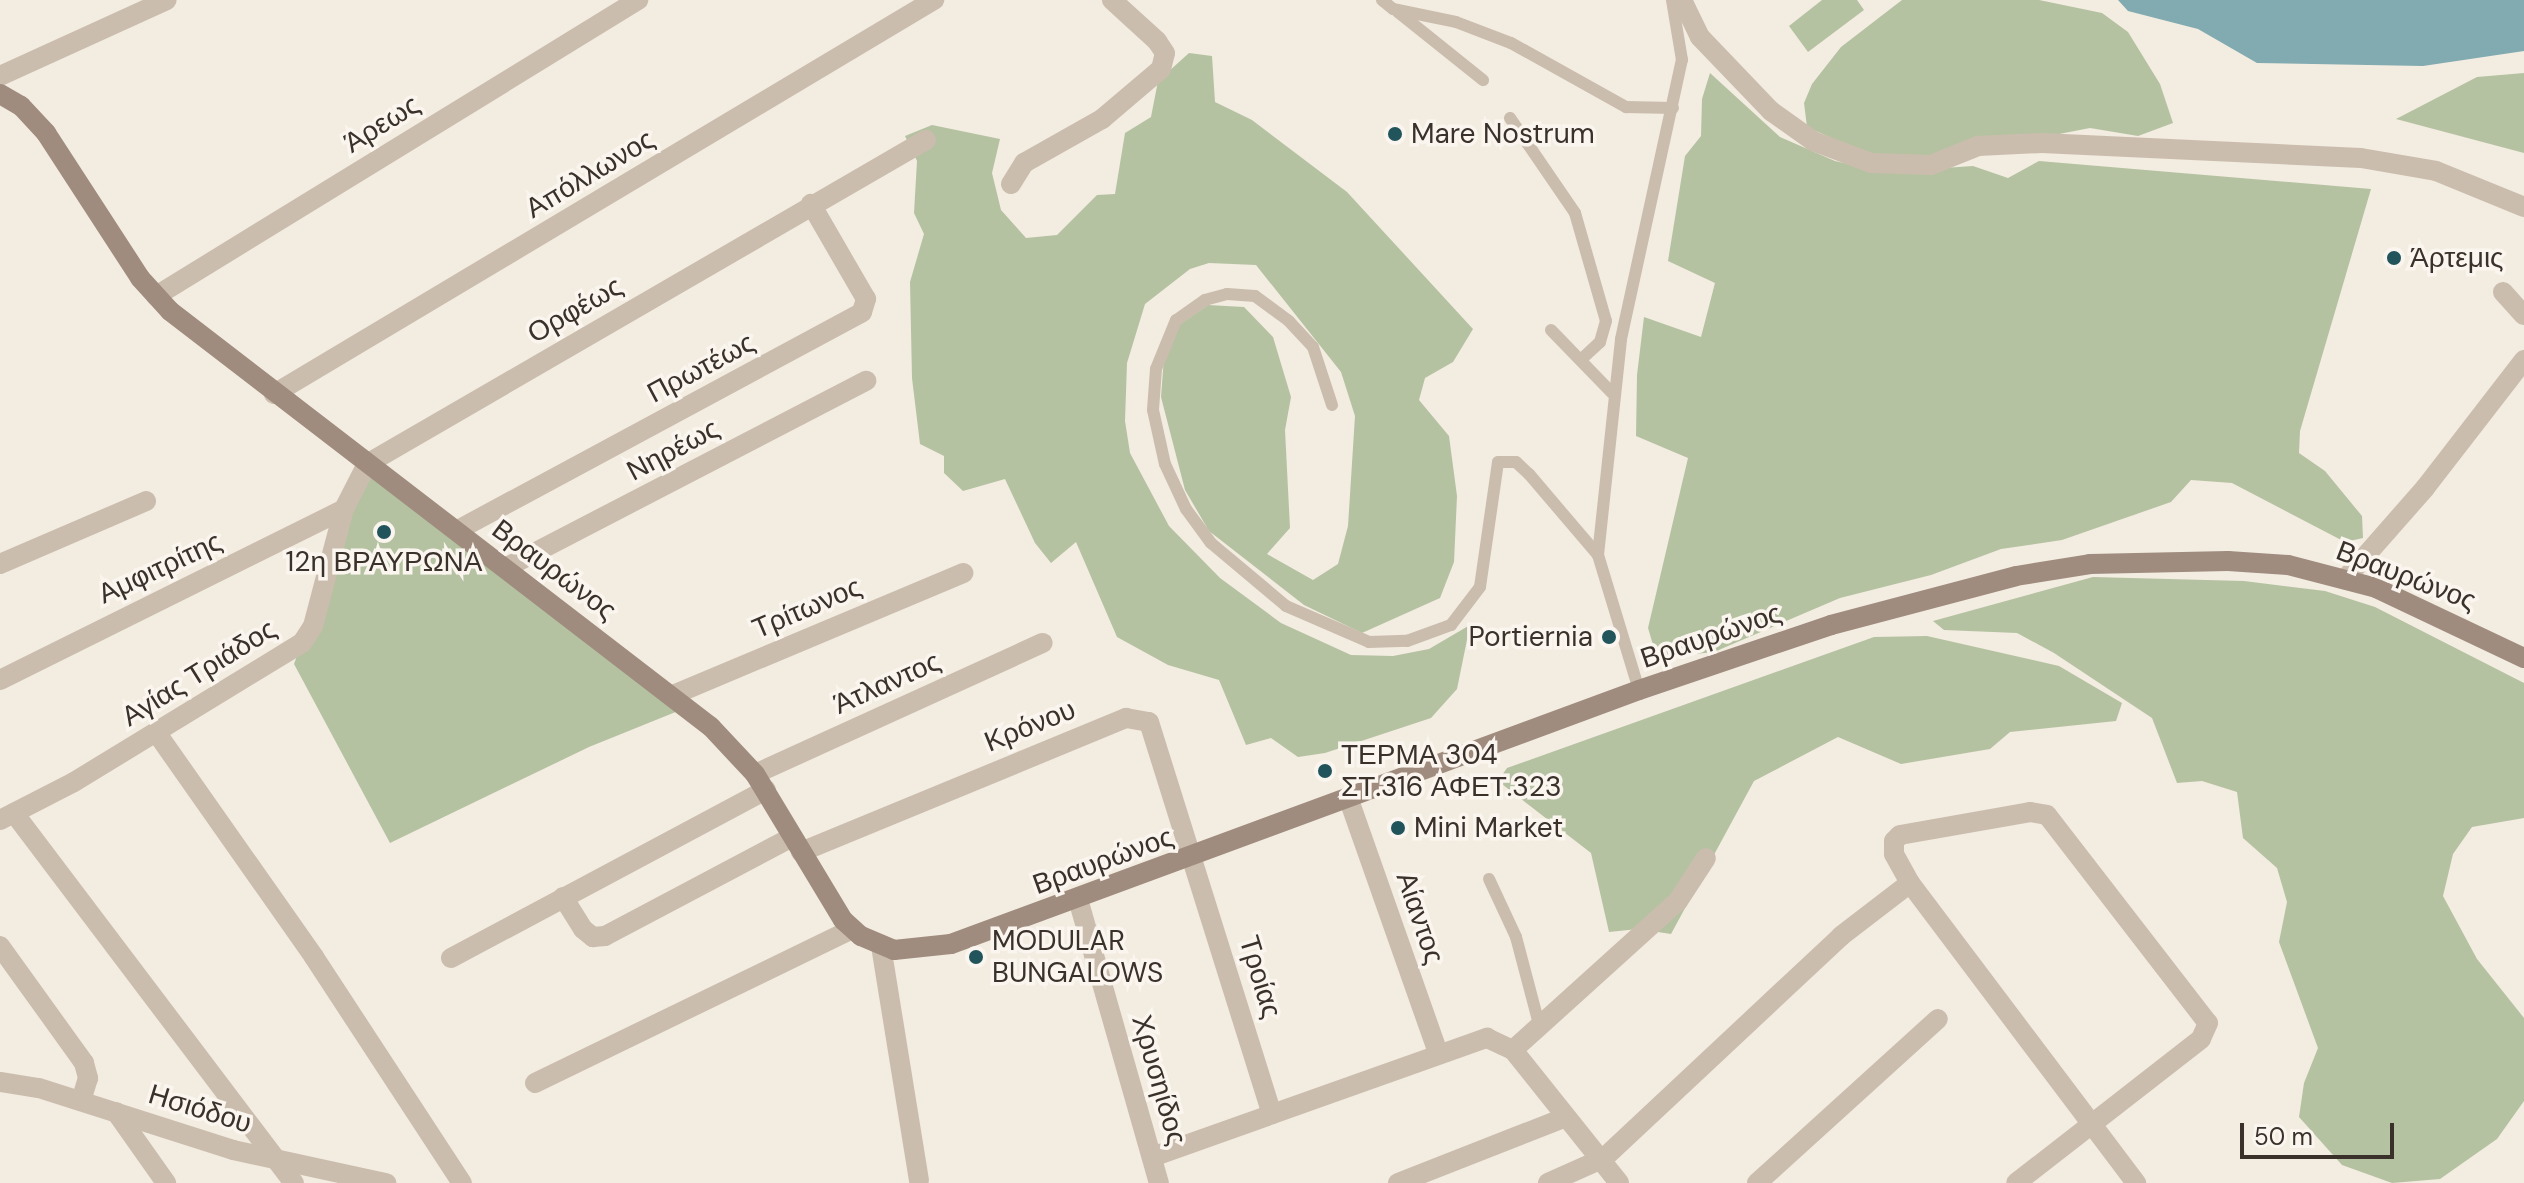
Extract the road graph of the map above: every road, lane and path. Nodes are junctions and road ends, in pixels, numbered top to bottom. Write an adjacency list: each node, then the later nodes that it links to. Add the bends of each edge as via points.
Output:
1 (167, 0): 9 (street)
2 (638, 0): 19 (street, Άρεως)
3 (934, 0): 26 (street, Απόλλωνος)
4 (1112, 0): 15 (street, via 1157,41 1165,53 1161,69 1102,119 1024,163)
5 (1382, 0): 8 (lane)
6 (1672, 0): 12 (lane, via 1682,60)
7 (1682, 0): 17 (street, via 1700,37 1771,111 1813,141 1871,163 1931,165 1978,146 2042,143 2361,158 2436,171)
8 (1393, 9): 10 (lane); 12 (lane, via 1456,22 1511,43 1626,107)
9 (0, 76)
10 (1483, 80)
11 (0, 94): 19 (main road, Βραυρώνος, via 21,106 46,133)
12 (1673, 108): 25 (lane)
13 (1510, 118): 22 (lane, via 1575,213 1606,321 1600,342)
14 (926, 140): 16 (street, Ορφέως)
15 (1011, 184)
16 (811, 204): 28 (street, Ορφέως); 31 (street, Πρωτέως, via 866,299 854,320)
17 (2524, 207)
18 (2503, 292): 20 (street)
19 (156, 296): 26 (main road, Βραυρώνος)
20 (2524, 315)
21 (1551, 330): 22 (lane)
22 (1581, 360): 25 (lane)
23 (2524, 360): 36 (street, via 2425,488)
24 (866, 381): 34 (street, Νηρέως)
25 (1612, 393): 32 (lane)
26 (274, 394): 28 (main road, Βραυρώνος)
27 (1332, 405): 32 (lane, via 1313,347 1255,296 1227,294 1205,300 1176,320 1156,369 1153,410 1165,464 1186,509 1211,543 1286,606 1369,642 1407,641 1451,625 1480,587 1498,462 1516,462 1529,474)
28 (367, 464): 30 (street, Αγίας Τριάδος); 31 (main road, Βραυρώνος)
29 (146, 501): 33 (street)
30 (344, 509): 39 (street, Αμφιτρίτης); 42 (street, Αγίας Τριάδος, via 313,626 302,643)
31 (456, 531): 34 (main road, Βραυρώνος)
32 (1598, 555): 40 (lane)
33 (0, 564)
34 (505, 568): 41 (main road, Βραυρώνος)
35 (963, 573): 41 (street, Τρίτωνος)
36 (2346, 578): 38 (main road, Βραυρώνος, via 2427,609); 40 (main road, Βραυρώνος, via 2288,565 2228,561 2049,570 1903,604)
37 (1043, 643): 43 (street, Άτλαντος)
38 (2524, 658)
39 (0, 680)
40 (1639, 690): 44 (main road, Βραυρώνος)
41 (673, 695): 43 (main road, Βραυρώνος)
42 (156, 732): 45 (street, Αγίας Τριάδος); 75 (street, via 331,981)
43 (760, 782): 46 (main road, Βραυρώνος); 51 (street, Άτλαντος)
44 (1349, 800): 47 (main road, Βραυρώνος); 60 (street, Αίαντος)
45 (7, 816): 70 (street)
46 (797, 844): 47 (street, Κρόνου, via 1139,717 1157,736); 51 (street, via 605,936 593,937 583,929); 53 (main road, Βραυρώνος)
47 (1195, 857): 52 (main road, Βραυρώνος); 65 (street, Τροίας)
48 (1706, 858): 58 (street, via 1669,910)
49 (1489, 879): 58 (lane, via 1516,937)
50 (1910, 883): 67 (street); 67 (street, via 1894,854 1900,835 2030,812 2047,815 2061,826 2208,1023 2201,1039); 69 (street, via 1841,936)
51 (563, 897): 56 (street, Άτλαντος)
52 (1078, 899): 55 (main road, Βραυρώνος, via 951,944 920,951); 68 (street, Χρυσηίδος)
53 (852, 929): 55 (main road, Βραυρώνος); 62 (street)
54 (0, 946): 63 (street, via 84,1063 88,1078)
55 (881, 946): 71 (street)
56 (451, 958)
57 (1938, 1019): 80 (street)
58 (1539, 1024): 59 (street)
59 (1513, 1050): 60 (street, via 1487,1038); 66 (street)
60 (1438, 1053): 65 (street)
61 (0, 1082): 63 (street, Ησιόδου)
62 (535, 1083)
63 (81, 1101): 64 (street, Ησιόδου)
64 (116, 1112): 70 (street, Ησιόδου); 72 (street)
65 (1272, 1114): 68 (street)
66 (1564, 1118): 69 (street); 77 (street)
67 (2094, 1126): 81 (street); 82 (street)
68 (1152, 1157): 76 (street, Χρυσηίδος)
69 (1604, 1158): 78 (street); 79 (street)
70 (278, 1159): 73 (street); 74 (street, Ησιόδου)
71 (919, 1180)
72 (166, 1183)
73 (294, 1183)
74 (386, 1183)
75 (462, 1183)
76 (1159, 1183)
77 (1398, 1183)
78 (1548, 1183)
79 (1619, 1183)
80 (1757, 1183)
81 (2016, 1183)
82 (2136, 1183)

